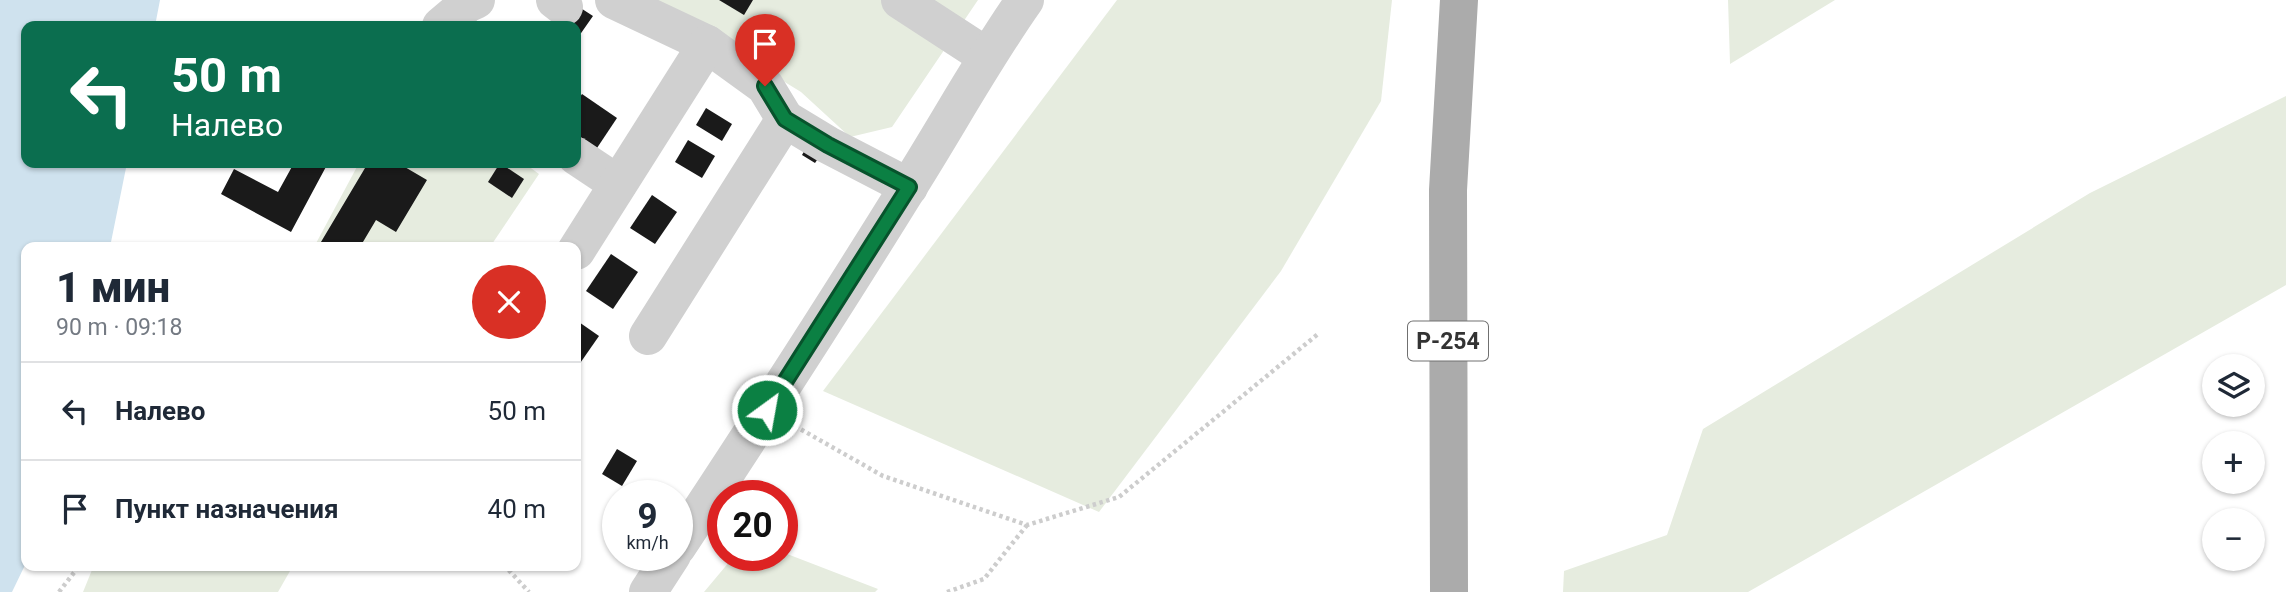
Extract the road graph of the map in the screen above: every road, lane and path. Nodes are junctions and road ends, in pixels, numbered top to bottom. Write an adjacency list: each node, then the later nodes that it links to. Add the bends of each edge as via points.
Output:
1 (476, 0): 6 (street)
2 (614, 0): 7 (street)
3 (900, 0): 8 (street)
4 (1025, 0): 8 (street)
5 (1460, 0): 26 (main road, Р-254, via 1448,190)
6 (447, 21)
7 (707, 44): 9 (street, via 765,86); 11 (street)
8 (986, 56): 12 (street)
9 (785, 119): 12 (street); 15 (street)
10 (581, 159): 11 (street)
11 (618, 184): 13 (street)
12 (909, 187): 16 (street)
13 (581, 243)
14 (1318, 334): 18 (path, via 1119,497)
15 (648, 337)
16 (767, 410): 17 (street); 18 (path, via 883,476)
17 (693, 523)
18 (1027, 525): 25 (path, via 984,579)
19 (75, 571): 22 (path)
20 (510, 571): 23 (path)
21 (662, 571): 24 (street)
22 (59, 592)
23 (529, 592)
24 (648, 592)
25 (947, 592)
26 (1449, 592)

